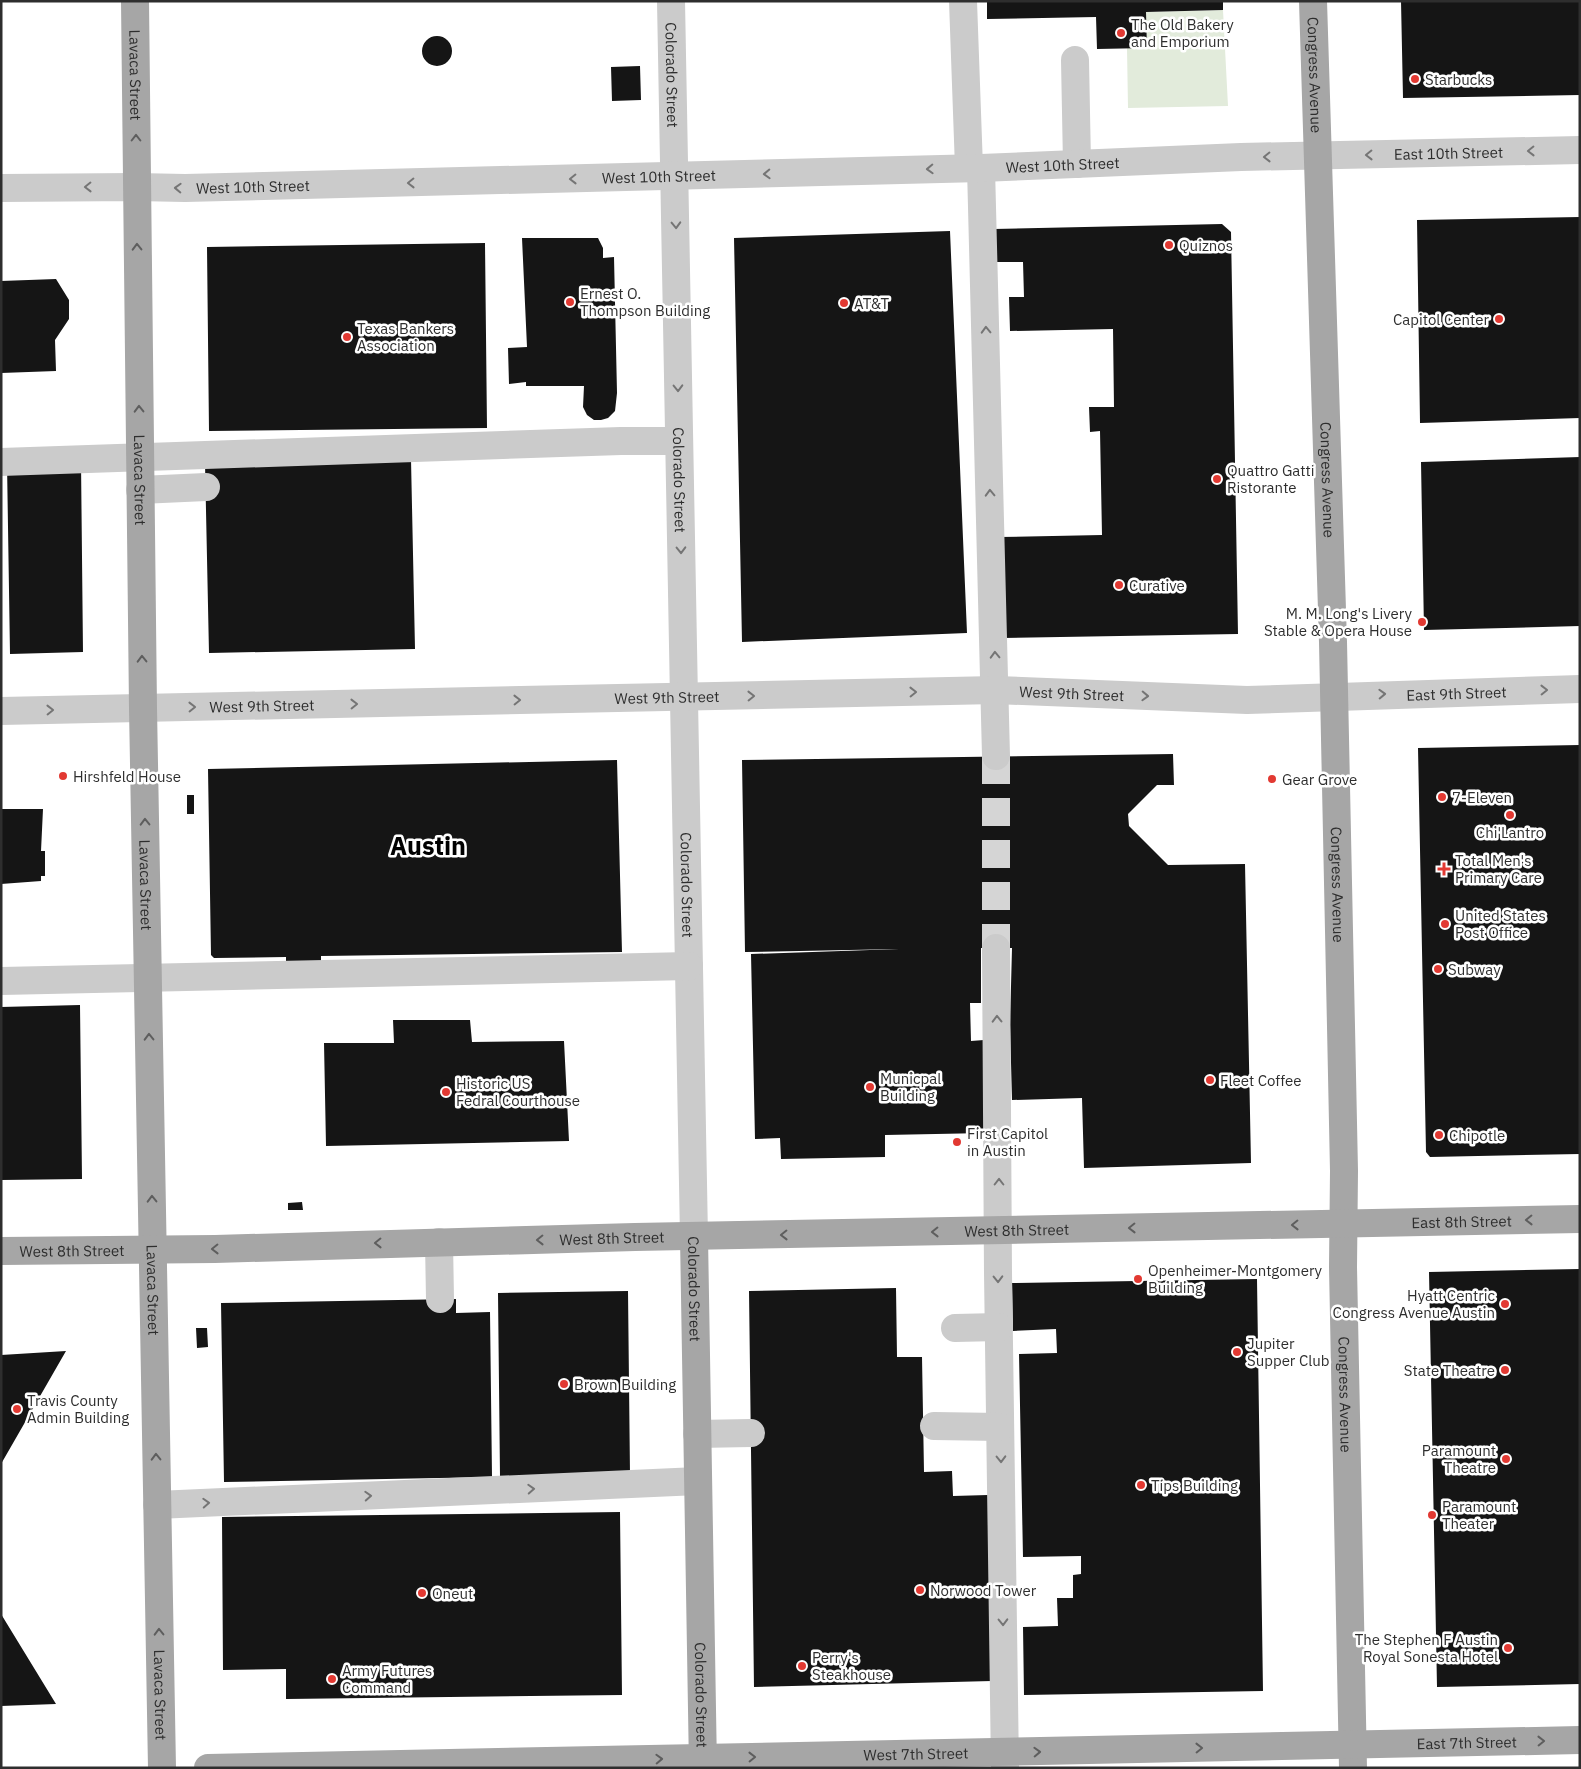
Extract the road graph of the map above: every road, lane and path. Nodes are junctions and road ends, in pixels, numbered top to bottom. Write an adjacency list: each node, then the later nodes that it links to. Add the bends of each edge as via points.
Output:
1 (135, 1): 11 (main road, Lavaca Street, one-way to 1)
2 (671, 1): 10 (street, Colorado Street)
3 (963, 1): 9 (street)
4 (1313, 1): 7 (main road, Congress Avenue)
5 (1076, 60): 8 (street)
6 (1580, 150): 7 (street, East 10th Street, one-way to 7)
7 (1316, 156): 8 (street, West 10th Street, one-way to 8); 20 (main road, Congress Avenue)
8 (1077, 164): 9 (street, West 10th Street)
9 (975, 168): 10 (street, West 10th Street, one-way to 10); 19 (street, one-way to 9)
10 (674, 177): 11 (street, West 10th Street, one-way to 11, via 184,188); 13 (street, Colorado Street, one-way to 13)
11 (136, 186): 12 (street, West 10th Street, one-way to 12); 14 (main road, Lavaca Street, one-way to 11)
12 (1, 188)
13 (678, 441): 14 (street); 21 (street, Colorado Street, one-way to 21)
14 (140, 458): 15 (street); 17 (main road, Lavaca Street)
15 (1, 462)
16 (206, 487): 17 (street)
17 (140, 490): 22 (main road, Lavaca Street, one-way to 17)
18 (1580, 689): 20 (street, East 9th Street, one-way to 18)
19 (996, 690): 20 (street, West 9th Street, one-way to 20, via 1247,700); 21 (street, West 9th Street, one-way to 19); 24 (street)
20 (1333, 696): 30 (main road, Congress Avenue)
21 (684, 697): 22 (street, West 9th Street, one-way to 21); 26 (street, Colorado Street)
22 (143, 708): 23 (street, West 9th Street, one-way to 22); 27 (main road, Lavaca Street, one-way to 22)
23 (1, 711)
24 (996, 756)
25 (996, 948): 31 (street, one-way to 25)
26 (689, 966): 27 (street); 32 (street, Colorado Street)
27 (147, 976): 28 (street); 34 (main road, Lavaca Street, one-way to 27)
28 (1, 980)
29 (1580, 1219): 30 (main road, East 8th Street, one-way to 30)
30 (1344, 1224): 31 (main road, West 8th Street, one-way to 31); 46 (main road, Congress Avenue)
31 (998, 1230): 32 (main road, West 8th Street, one-way to 32); 38 (street, one-way to 38)
32 (694, 1237): 33 (main road, West 8th Street, one-way to 33); 42 (main road, Colorado Street)
33 (439, 1242): 34 (main road, West 8th Street, one-way to 34); 36 (street)
34 (152, 1248): 35 (main road, West 8th Street); 44 (main road, Lavaca Street, one-way to 34)
35 (1, 1251)
36 (440, 1300)
37 (955, 1328): 38 (street)
38 (999, 1328): 40 (street)
39 (934, 1426): 40 (street)
40 (1000, 1427): 47 (street, one-way to 47)
41 (751, 1433): 42 (street)
42 (697, 1434): 43 (main road, Colorado Street)
43 (698, 1481): 44 (street, one-way to 43); 48 (main road, Colorado Street)
44 (157, 1505): 49 (main road, Lavaca Street, one-way to 44)
45 (1580, 1740): 46 (main road, East 7th Street, one-way to 45)
46 (1353, 1756): 47 (main road, West 7th Street, one-way to 46)
47 (1004, 1760): 48 (main road, West 7th Street, one-way to 47)
48 (703, 1763): 50 (main road, West 7th Street, one-way to 48)
49 (162, 1768)
50 (208, 1768)

